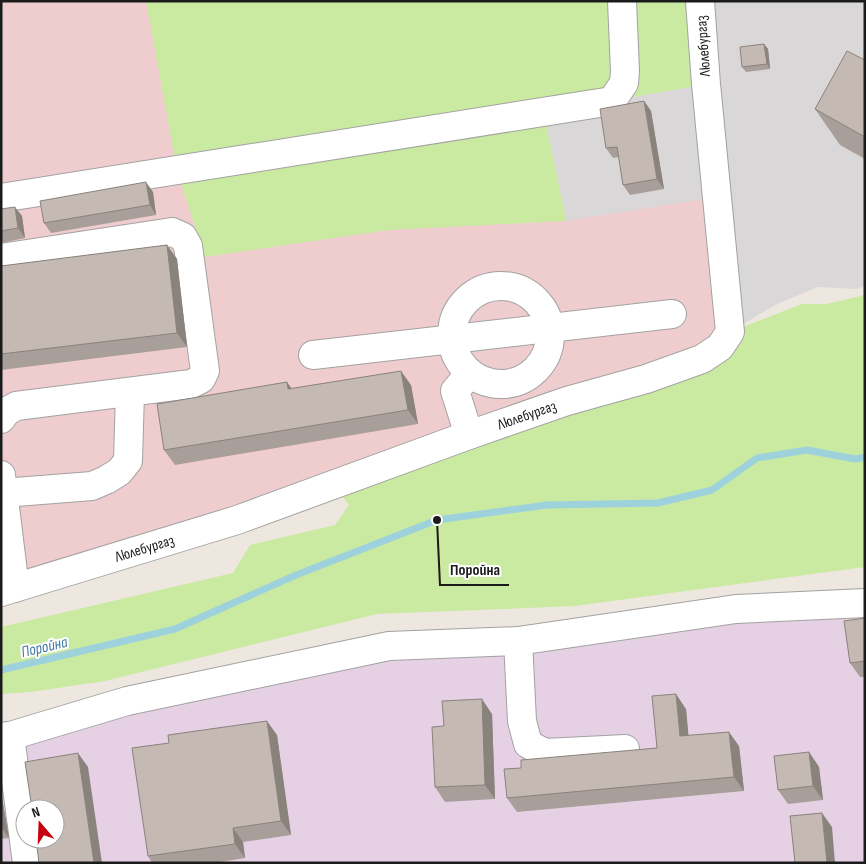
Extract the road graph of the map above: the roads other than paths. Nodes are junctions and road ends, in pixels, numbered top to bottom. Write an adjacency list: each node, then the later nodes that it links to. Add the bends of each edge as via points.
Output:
1 (622, 1): 3 (street, via 624,83 612,101)
2 (700, 1): 12 (street, Люлебургаз, via 730,332 720,348 702,359)
3 (1, 198)
4 (1, 258): 10 (street, via 172,232 183,237 188,246 205,371 201,379 191,384)
5 (672, 314): 6 (street)
6 (549, 328): 7 (street); 7 (street, via 545,313 536,301 524,292 495,286 468,299 459,310 453,324); 9 (street, via 550,342 545,356 526,378 497,384)
7 (452, 339): 8 (street); 9 (street, via 454,352)
8 (313, 356)
9 (470, 374): 12 (street, via 455,391)
10 (130, 392): 11 (street, via 16,406); 13 (street, via 128,461 119,472 92,486)
11 (1, 419)
12 (469, 435): 14 (street, Люлебургаз, via 237,520)
13 (2, 484): 14 (street)
14 (8, 590)
15 (865, 603): 16 (street, via 736,609)
16 (518, 641): 17 (street, via 388,646 127,701); 18 (street, via 522,721 528,744 545,753)
17 (6, 737): 19 (street)
18 (626, 749)
19 (27, 863)

